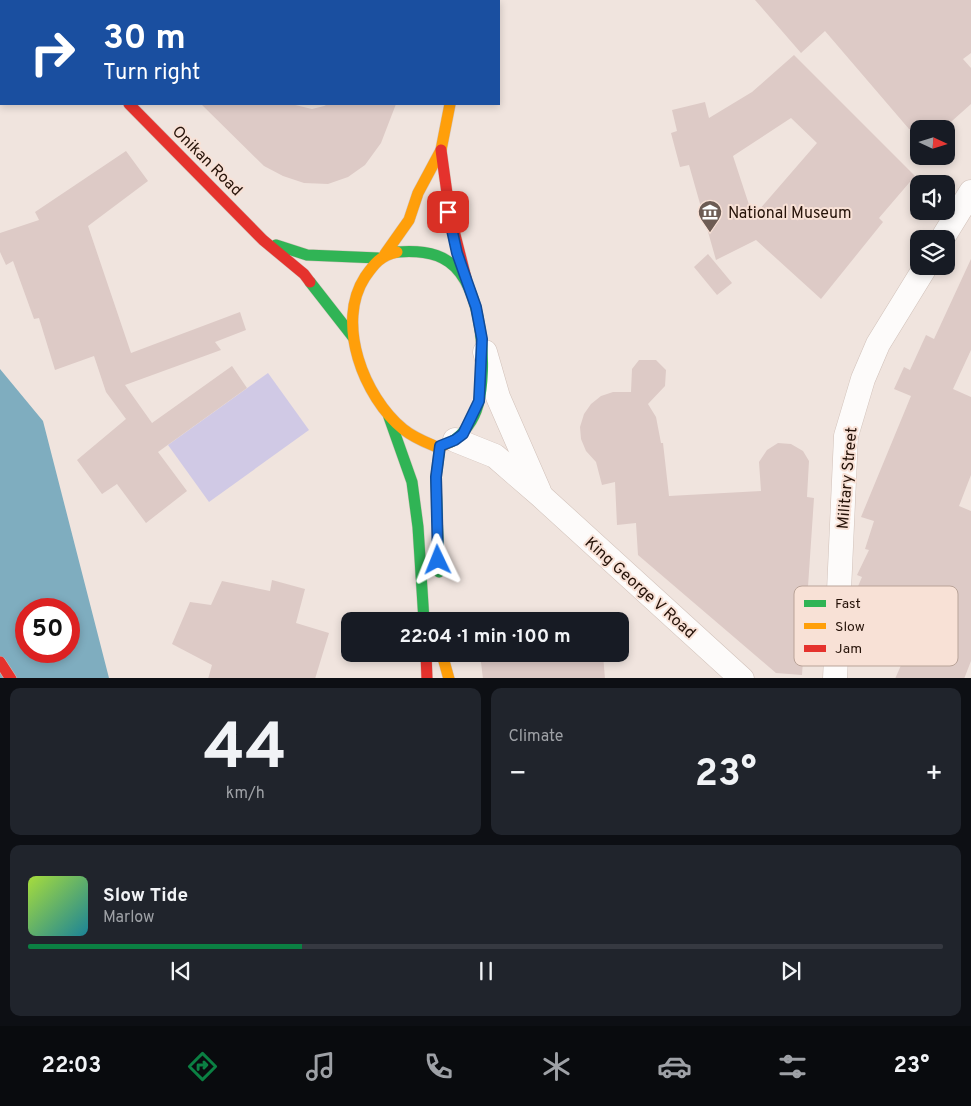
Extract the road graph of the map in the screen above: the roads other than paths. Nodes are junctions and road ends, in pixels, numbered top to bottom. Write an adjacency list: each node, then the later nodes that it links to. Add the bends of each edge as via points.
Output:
1 (130, 105): 6 (main road, Onikan Road)
2 (450, 105): 3 (main road)
3 (440, 150): 7 (main road, via 418,193 410,220); 9 (main road, via 452,230)
4 (971, 192): 5 (street)
5 (948, 230)
6 (263, 240): 7 (main road, via 307,255); 10 (main road, Onikan Road, via 304,274)
7 (382, 256): 9 (main road, via 408,252 436,255 449,262); 10 (main road, via 364,279 354,305)
8 (920, 275): 16 (street, Military Street, via 878,344 863,379 846,436)
9 (468, 284): 11 (main road)
10 (353, 336): 12 (main road, via 365,374)
11 (482, 339): 13 (main road, via 479,401 463,434); 14 (street, via 498,397)
12 (387, 413): 13 (main road, via 419,441); 17 (main road, via 412,482)
13 (448, 443): 14 (street, King George V Road, via 495,456); 15 (main road, via 436,477)
14 (540, 495): 26 (street, King George V Road)
15 (440, 586)
16 (839, 586)
17 (423, 612)
18 (0, 662): 22 (main road)
19 (427, 662): 23 (main road)
20 (443, 662): 24 (main road)
21 (444, 662): 25 (main road)
22 (11, 678)
23 (428, 678)
24 (445, 678)
25 (449, 678)
26 (742, 678)

